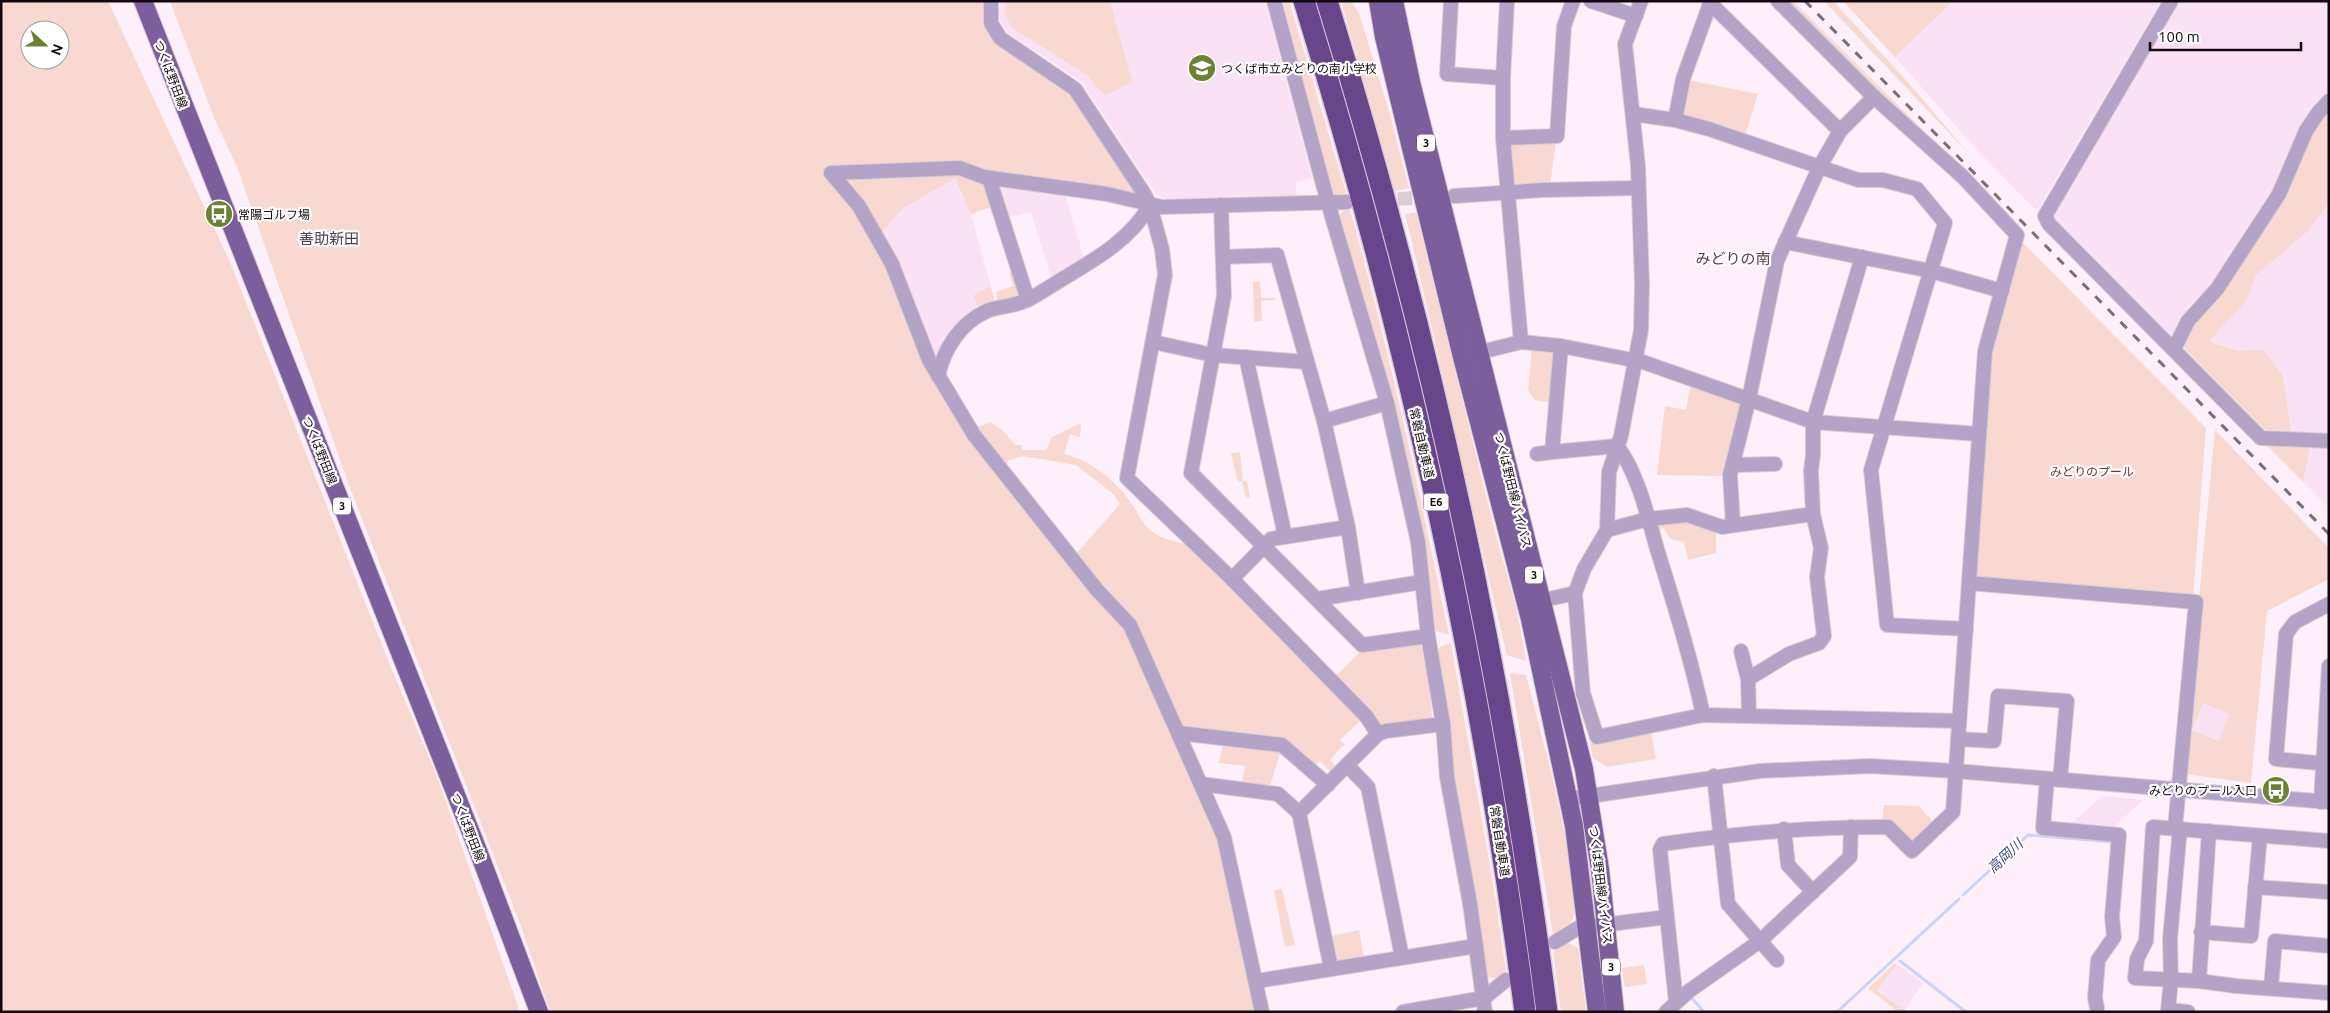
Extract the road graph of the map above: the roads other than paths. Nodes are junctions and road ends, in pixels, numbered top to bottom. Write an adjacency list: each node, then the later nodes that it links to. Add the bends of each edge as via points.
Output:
1 (143, 1): 131 (main road, つくば野田線 / 3)
2 (992, 1): 31 (street, via 991,22 1000,38 1075,89)
3 (1274, 1): 30 (street)
4 (1304, 1): 133 (highway, 常磐自動車道 / E6, via 1359,190 1429,470 1482,736)
5 (1327, 1): 134 (highway, 常磐自動車道 / E6, via 1418,322 1452,468 1505,733)
6 (1378, 1): 44 (main road, つくば野田線バイパス / 3, via 1384,37)
7 (1394, 1): 44 (main road, つくば野田線バイパス / 3)
8 (1451, 1): 17 (street, via 1447,74)
9 (1507, 1): 17 (street)
10 (1573, 1): 23 (street, via 1564,26 1557,136)
11 (1591, 1): 16 (street)
12 (1641, 1): 16 (street)
13 (1778, 1): 18 (street)
14 (2171, 1): 42 (street, via 2045,216)
15 (1711, 2): 21 (street, via 1683,79); 22 (street)
16 (1636, 16): 20 (street, via 1625,44)
17 (1502, 78): 23 (street)
18 (1874, 97): 22 (street); 37 (street, via 1962,177 2017,235)
19 (2329, 101): 42 (street, via 2306,131 2279,194 2217,289 2188,321)
20 (1633, 114): 21 (street); 26 (street)
21 (1675, 120): 24 (street)
22 (1840, 131): 24 (street)
23 (1503, 138): 27 (street)
24 (1819, 168): 33 (street); 36 (street, via 1858,180 1883,180 1918,189 1945,224)
25 (989, 178): 31 (street, via 1107,194); 38 (street); 48 (street, via 960,168 831,173 859,206 892,264)
26 (1638, 188): 27 (street); 46 (street, via 1642,300)
27 (1509, 192): 28 (street); 40 (street)
28 (1454, 196)
29 (1347, 202): 30 (street)
30 (1328, 203): 32 (street); 50 (street)
31 (1150, 205): 32 (street); 38 (street, via 1143,217 1111,250); 39 (street, via 1162,249 1165,275)
32 (1221, 206): 34 (street)
33 (1785, 242): 35 (street); 49 (street, via 1777,261)
34 (1223, 257): 43 (street, via 1224,296); 47 (street, via 1277,255)
35 (1862, 257): 36 (street); 52 (street)
36 (1931, 271): 37 (street); 53 (street)
37 (2002, 292): 54 (street, via 1985,351)
38 (1028, 300): 48 (street, via 988,310 966,324 951,343)
39 (1153, 342): 43 (street); 68 (street, via 1127,478)
40 (1521, 342): 41 (street); 44 (street)
41 (1561, 346): 46 (street); 57 (street)
42 (2174, 349): 55 (street, via 2261,438)
43 (1212, 355): 45 (street); 67 (street, via 1191,473)
44 (1471, 355): 74 (main road, つくば野田線バイパス / 3); 97 (main road, つくば野田線バイパス / 3)
45 (1246, 357): 47 (street); 66 (street)
46 (1637, 361): 49 (street); 56 (street)
47 (1307, 362): 51 (street)
48 (938, 376): 85 (street, via 974,435 1097,590 1130,625)
49 (1749, 399): 52 (street); 60 (street)
50 (1388, 403): 51 (street); 69 (street, via 1418,542)
51 (1324, 421): 64 (street)
52 (1813, 422): 53 (street); 61 (street)
53 (1885, 427): 54 (street); 76 (street, via 1871,470 1887,625)
54 (1980, 434): 70 (street)
55 (2329, 441)
56 (1617, 446): 57 (street); 62 (street, via 1624,455); 65 (street, via 1609,472)
57 (1552, 452): 58 (street)
58 (1537, 454)
59 (1775, 464): 60 (street)
60 (1733, 465): 63 (street, via 1730,475)
61 (1813, 514): 63 (street); 80 (street, via 1822,548 1818,577 1824,636 1819,642 1789,654)
62 (1648, 519): 63 (street, via 1688,515 1722,527); 65 (street); 82 (street, via 1693,666)
63 (1733, 524)
64 (1348, 527): 66 (street); 71 (street)
65 (1607, 530): 72 (street)
66 (1285, 536): 67 (street, via 1271,539)
67 (1264, 546): 68 (street); 73 (street)
68 (1232, 579): 86 (street, via 1366,716)
69 (1422, 582): 71 (street); 77 (street)
70 (1969, 583): 76 (street); 95 (street, via 2196,602)
71 (1358, 593): 73 (street)
72 (1574, 593): 74 (street); 82 (street, via 1583,693 1597,737)
73 (1317, 599): 77 (street, via 1362,646)
74 (1540, 601): 96 (main road, つくば野田線バイパス / 3, via 1571,711)
75 (2329, 604): 88 (street, via 2295,622 2286,634 2276,759)
76 (1966, 629): 83 (street)
77 (1428, 636): 84 (street)
78 (1741, 651): 80 (street)
79 (2329, 666): 88 (street)
80 (1748, 679): 81 (street)
81 (1749, 714): 82 (street); 83 (street)
82 (1703, 715)
83 (1959, 720): 87 (street)
84 (1443, 724): 86 (street); 116 (street, via 1447,777)
85 (1179, 732): 93 (street); 94 (street, via 1282,745)
86 (1378, 734): 89 (street)
87 (1958, 739): 90 (street); 92 (street, via 1994,741 1998,696 2067,701)
88 (2326, 764): 98 (street)
89 (1347, 765): 94 (street); 118 (street, via 1368,787)
90 (1955, 771): 91 (street, via 1870,766); 92 (street); 100 (street, via 1954,812 1912,851 1888,827)
91 (1714, 776): 96 (street); 104 (street)
92 (2053, 780): 95 (street); 129 (street, via 2043,828 2120,835 2112,917 2114,937 2098,960)
93 (1201, 784): 99 (street, via 1278,794); 121 (street, via 1224,837)
94 (1328, 785): 99 (street)
95 (2178, 790): 98 (street); 101 (street)
96 (1589, 796): 97 (street); 111 (main road, つくば野田線バイパス / 3)
97 (1569, 799): 112 (main road, つくば野田線バイパス / 3)
98 (2325, 802)
99 (1299, 813): 120 (street)
100 (1851, 827): 102 (street); 108 (street, via 1850,857)
101 (2178, 828): 103 (street); 123 (street, via 2170,939); 123 (street, via 2153,826 2146,941 2137,959 2135,978)
102 (1784, 829): 104 (street); 108 (street, via 1788,865)
103 (2209, 831): 105 (street); 113 (street)
104 (1721, 835): 110 (street, via 1663,844 1660,850); 114 (street, via 1728,904)
105 (2260, 836): 106 (street); 107 (street)
106 (2329, 841)
107 (2255, 888): 109 (street); 113 (street, via 2251,936)
108 (1813, 892): 114 (street)
109 (2329, 892)
110 (1667, 917): 111 (street); 127 (street)
111 (1606, 923): 112 (street); 136 (main road, つくば野田線バイパス / 3)
112 (1588, 926): 115 (street, via 1578,928); 135 (main road, つくば野田線バイパス / 3)
113 (2201, 932): 124 (street)
114 (1760, 941): 119 (street); 127 (street)
115 (1555, 942)
116 (1476, 946): 118 (street); 128 (street)
117 (2329, 946): 125 (street, via 2275,941)
118 (1402, 957): 120 (street)
119 (1777, 960)
120 (1331, 968): 121 (street)
121 (1257, 980): 132 (street)
122 (1506, 980): 128 (street)
123 (2171, 980): 124 (street); 138 (street, via 2168,1010)
124 (2199, 981): 125 (street)
125 (2271, 988): 126 (street)
126 (2329, 992)
127 (1676, 1002): 137 (street)
128 (1484, 1005): 130 (street)
129 (2097, 1008)
130 (1412, 1011)
131 (539, 1012)
132 (1262, 1012)
133 (1525, 1012)
134 (1547, 1012)
135 (1597, 1012)
136 (1615, 1012)
137 (1666, 1012)
138 (2188, 1012)

